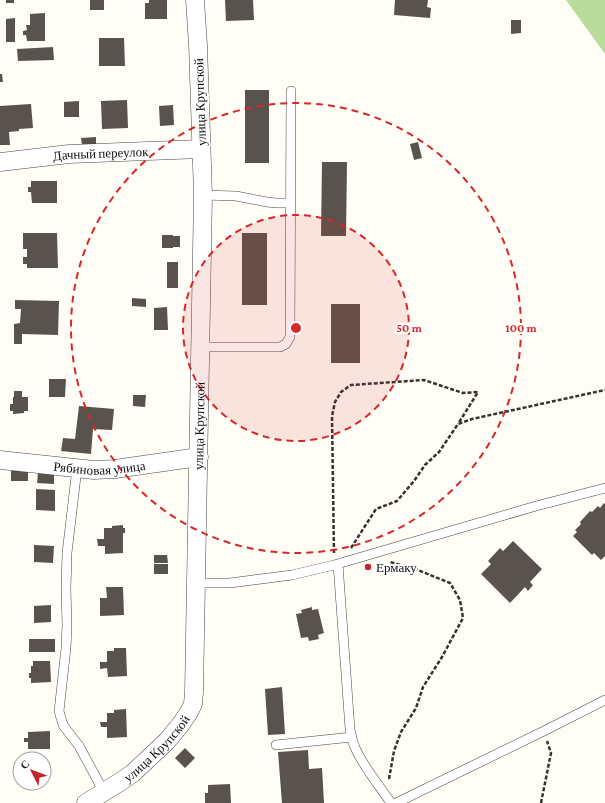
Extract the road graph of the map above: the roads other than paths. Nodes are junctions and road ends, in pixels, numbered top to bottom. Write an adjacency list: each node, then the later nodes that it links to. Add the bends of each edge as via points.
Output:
1 (195, 0): 3 (street, улица Крупской)
2 (291, 91): 6 (lane)
3 (202, 149): 4 (street, Дачный переулок, via 69,154); 5 (street, улица Крупской)
4 (0, 162)
5 (203, 195): 6 (lane); 7 (street, улица Крупской)
6 (291, 203): 7 (lane, via 290,337 286,344)
7 (201, 347): 8 (street, улица Крупской)
8 (199, 457): 10 (street, Рябиновая улица, via 115,469); 13 (street, улица Крупской)
9 (0, 460): 10 (street, Рябиновая улица)
10 (77, 468): 17 (lane, via 67,553 66,648 59,711 63,725 80,746)
11 (605, 488): 12 (lane)
12 (339, 564): 13 (lane, via 292,575 230,583); 15 (lane)
13 (196, 583): 17 (street, улица Крупской, via 193,704 181,724 152,756 133,773)
14 (605, 700): 20 (lane)
15 (352, 737): 16 (lane); 18 (lane, via 358,755)
16 (276, 745)
17 (104, 792): 19 (street, улица Крупской)
18 (388, 799)
19 (86, 803)
20 (396, 803)

